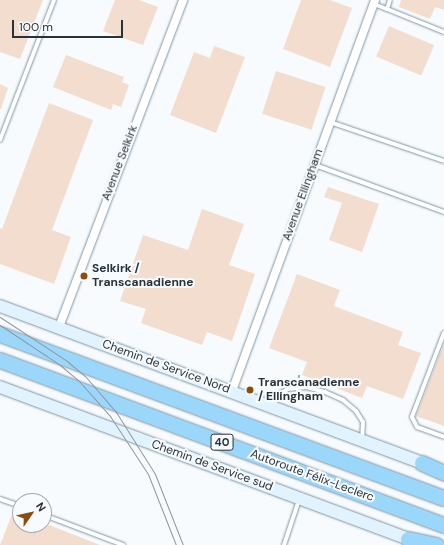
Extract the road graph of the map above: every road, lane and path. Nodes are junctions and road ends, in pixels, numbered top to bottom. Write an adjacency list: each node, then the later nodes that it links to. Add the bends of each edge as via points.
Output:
1 (54, 0): 8 (lane)
2 (182, 0): 13 (street, Avenue Selkirk)
3 (390, 0): 5 (lane)
4 (374, 2): 5 (lane); 7 (street, Avenue Ellingham)
5 (387, 9): 6 (lane)
6 (444, 32)
7 (330, 122): 9 (lane); 10 (street, Avenue Ellingham)
8 (0, 140)
9 (444, 161)
10 (315, 164): 11 (lane); 20 (street, Avenue Ellingham)
11 (444, 212)
12 (0, 306): 13 (main road, Chemin de Service Nord)
13 (59, 327): 20 (main road, Chemin de Service Nord)
14 (444, 333): 22 (lane, via 412,416 418,427)
15 (0, 334): 27 (highway, Autoroute Félix-Leclerc / 40)
16 (0, 360): 31 (highway, Autoroute Félix-Leclerc / 40)
17 (299, 373): 18 (path)
18 (298, 384)
19 (0, 387): 26 (main road, Chemin de Service sud)
20 (232, 391): 21 (main road, Chemin de Service Nord)
21 (272, 406): 23 (main road, Chemin de Service Nord); 23 (lane, via 279,394 288,389 306,387 325,392 343,400 356,411 363,422)
22 (444, 437)
23 (362, 440): 24 (main road, Chemin de Service Nord)
24 (422, 463): 25 (highway)
25 (444, 472)
26 (299, 498): 32 (main road, Chemin de Service sud); 34 (lane)
27 (444, 498)
28 (0, 499): 29 (lane)
29 (12, 503)
30 (52, 518): 33 (lane)
31 (444, 525)
32 (408, 539): 35 (main road, Chemin de Service sud); 36 (highway)
33 (123, 545)
34 (284, 545)
35 (424, 545)
36 (436, 545)

